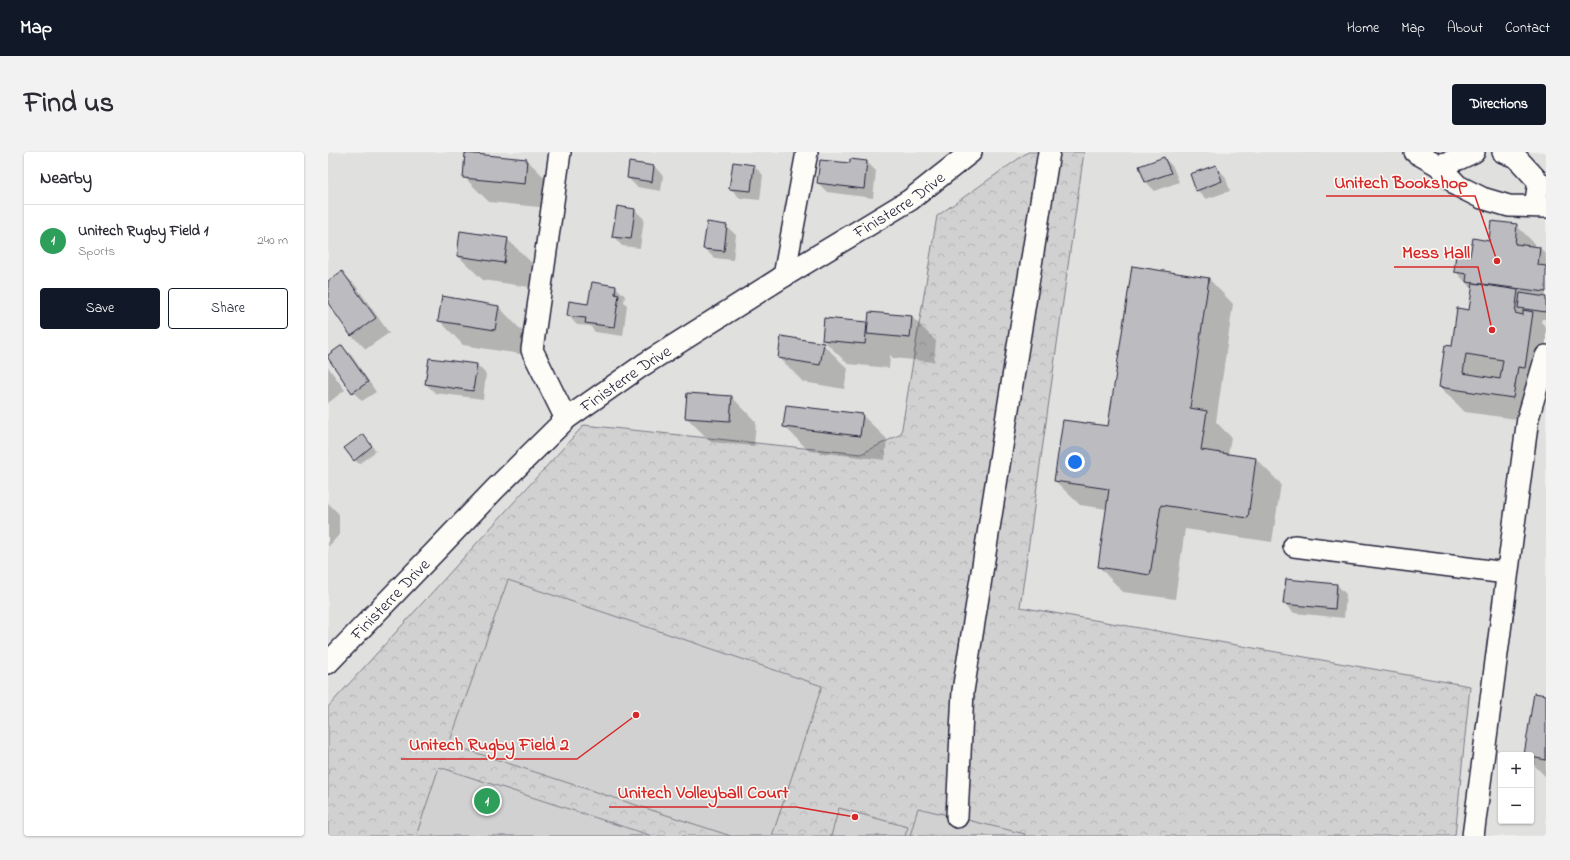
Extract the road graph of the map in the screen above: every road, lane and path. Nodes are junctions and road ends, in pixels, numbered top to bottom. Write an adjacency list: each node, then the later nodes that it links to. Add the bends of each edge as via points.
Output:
1 (560, 152): 12 (street, via 532,350)
2 (807, 152): 10 (street)
3 (971, 152): 10 (street, Finisterre Drive, via 910,200)
4 (1049, 152): 16 (street, via 963,691)
5 (1415, 152): 8 (street)
6 (1474, 152): 8 (street)
7 (1504, 152): 9 (street, via 1516,157 1539,182)
8 (1438, 165): 9 (street, via 1458,186 1482,198 1509,206)
9 (1541, 206)
10 (784, 276): 12 (street, Finisterre Drive, via 643,364)
11 (1546, 356): 14 (street, via 1528,418)
12 (566, 419): 15 (street, Finisterre Drive, via 495,488)
13 (1294, 546): 14 (street)
14 (1506, 573): 17 (street)
15 (328, 663)
16 (957, 818)
17 (1472, 836)

